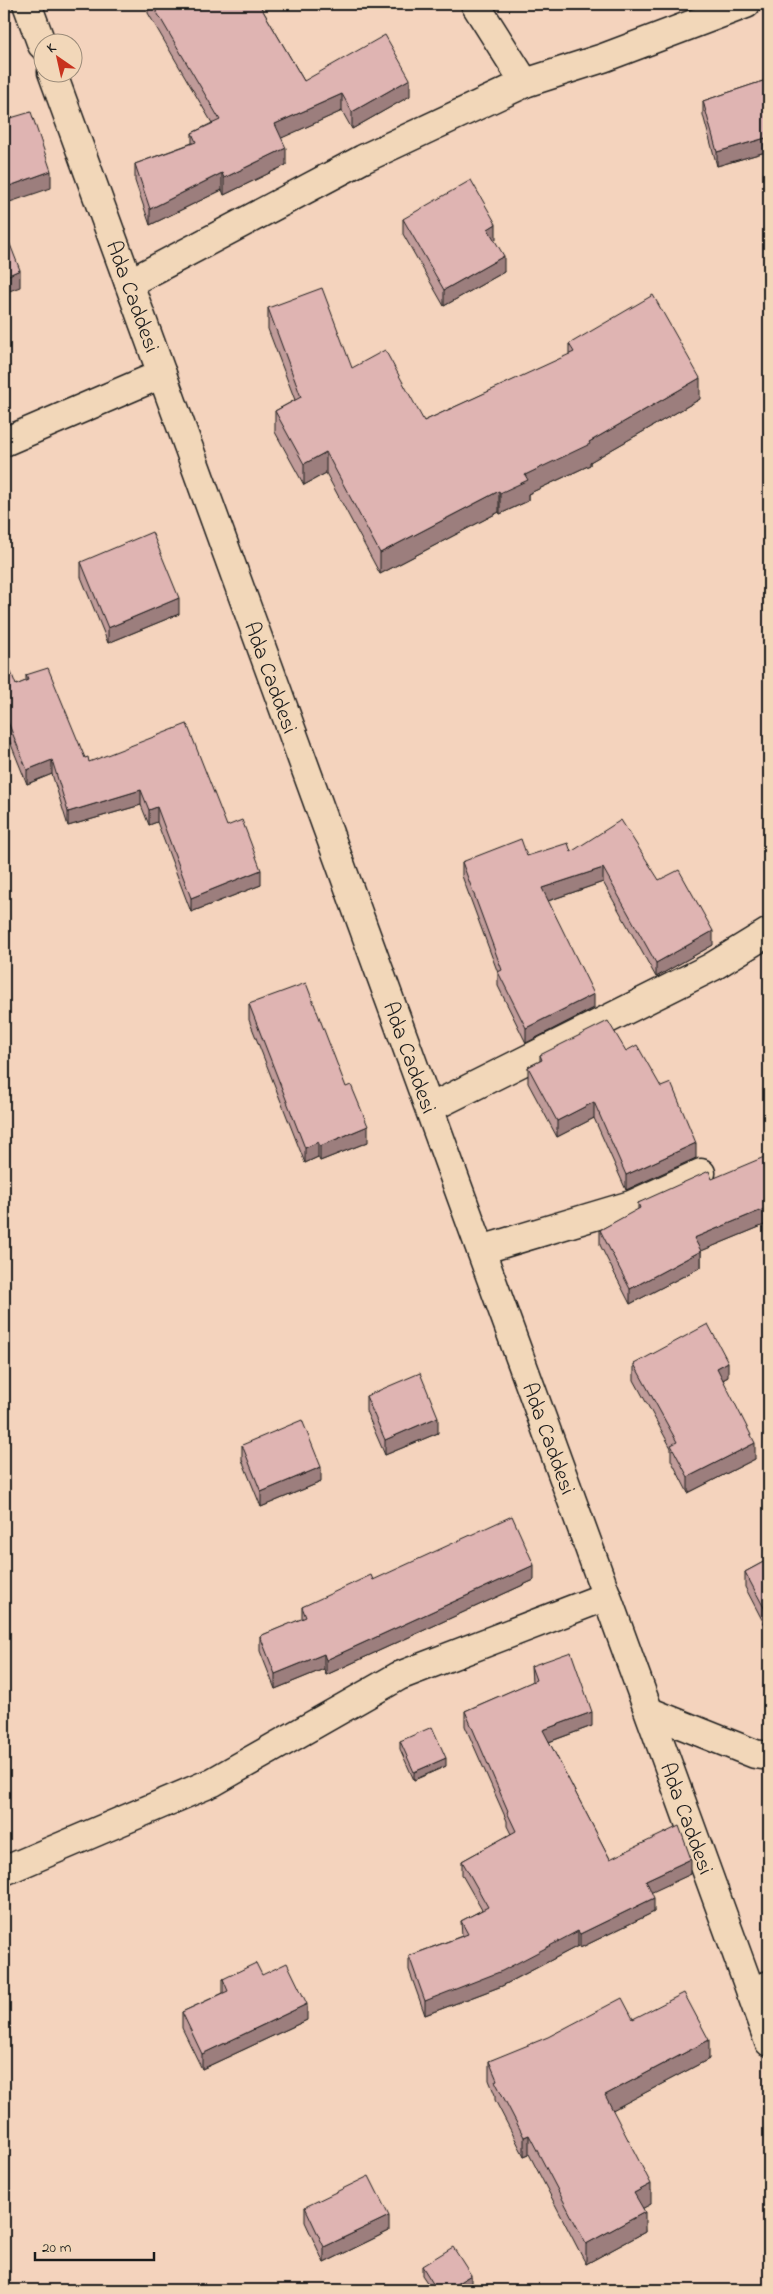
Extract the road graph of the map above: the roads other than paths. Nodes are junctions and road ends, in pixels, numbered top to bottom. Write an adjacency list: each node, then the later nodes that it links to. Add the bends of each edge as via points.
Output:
1 (27, 4): 4 (street)
2 (475, 4): 6 (street)
3 (746, 4): 6 (street, via 603,58)
4 (37, 32)
5 (56, 82): 7 (street, Ada Caddesi)
6 (525, 83): 7 (street, via 363,159)
7 (129, 283): 8 (street, Ada Caddesi)
8 (162, 374): 9 (street); 11 (street, Ada Caddesi)
9 (4, 442)
10 (769, 932): 11 (street, via 712,967)
11 (430, 1108): 13 (street, Ada Caddesi)
12 (700, 1173): 13 (street, via 632,1206)
13 (481, 1250): 14 (street, Ada Caddesi)
14 (607, 1596): 15 (street, Ada Caddesi); 17 (street, via 399,1676 214,1782)
15 (650, 1712): 16 (street, via 755,1754); 18 (street, Ada Caddesi)
16 (769, 1756)
17 (4, 1871)
18 (760, 1989): 19 (street, Ada Caddesi)
19 (769, 2042)

